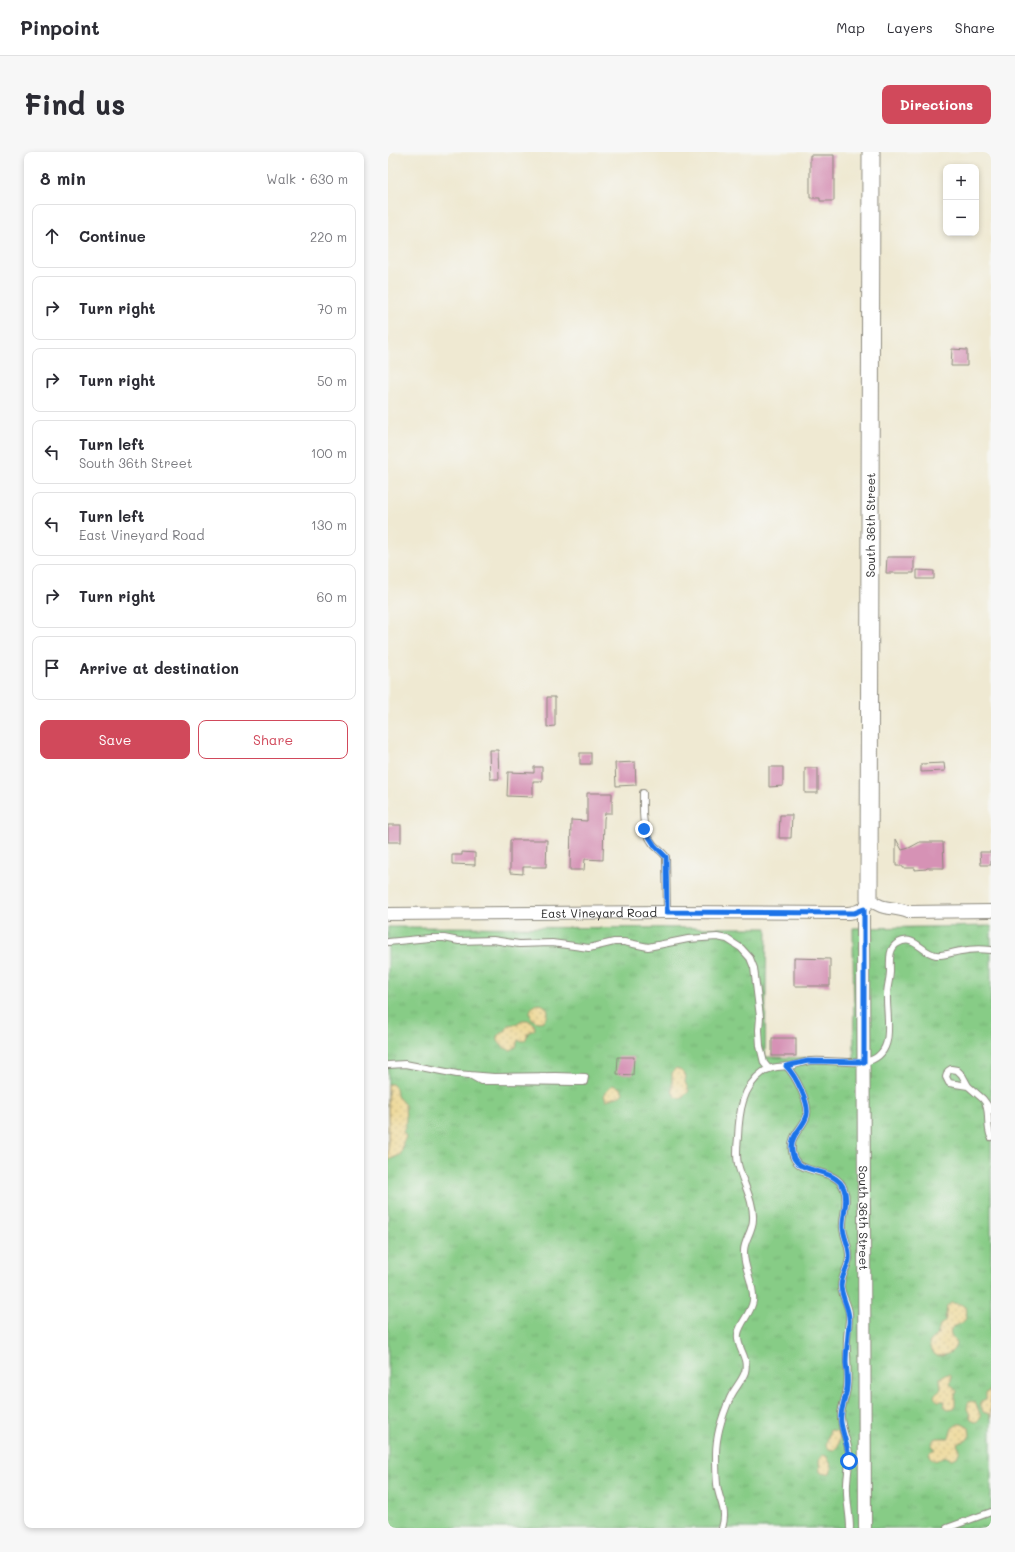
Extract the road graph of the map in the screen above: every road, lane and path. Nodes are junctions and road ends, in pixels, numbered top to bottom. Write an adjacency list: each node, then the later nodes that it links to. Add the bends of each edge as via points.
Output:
1 (871, 152): 3 (street, South 36th Street)
2 (643, 793): 5 (lane, via 644,829 666,857)
3 (866, 904): 4 (street, via 908,912); 5 (street, East Vineyard Road, via 854,913); 9 (street, South 36th Street)
4 (991, 911)
5 (667, 912): 6 (street, East Vineyard Road)
6 (388, 914)
7 (388, 942): 12 (lane, via 444,938 519,944 552,943 589,948 614,942 648,947 688,939 727,939 741,948 750,958 754,968 760,1018 760,1046 764,1063)
8 (991, 950): 9 (lane, via 975,949 937,955 927,952 914,942 897,943 890,957 887,993 889,1028 886,1044 882,1053 873,1060)
9 (864, 1062): 11 (lane, via 808,1061); 21 (street, South 36th Street)
10 (388, 1065): 13 (lane, via 406,1064)
11 (786, 1066): 12 (lane); 20 (lane, via 801,1088 807,1112 793,1142 794,1159 799,1165 830,1175 837,1180 844,1188 846,1199 843,1229 849,1259 841,1286 849,1312 849,1324 847,1386 841,1424 849,1453 847,1491)
12 (769, 1069): 19 (lane, via 764,1071 744,1096 738,1126 738,1164 753,1220 743,1252 753,1302 738,1334 746,1361 744,1373 730,1399 716,1453 717,1484 725,1519)
13 (470, 1075): 13 (lane, via 481,1081 584,1082 585,1077)
14 (968, 1086): 15 (lane)
15 (984, 1102): 16 (lane); 17 (lane)
16 (991, 1110)
17 (991, 1136)
18 (991, 1512): 22 (lane)
19 (722, 1528)
20 (850, 1528)
21 (865, 1528)
22 (947, 1528)

